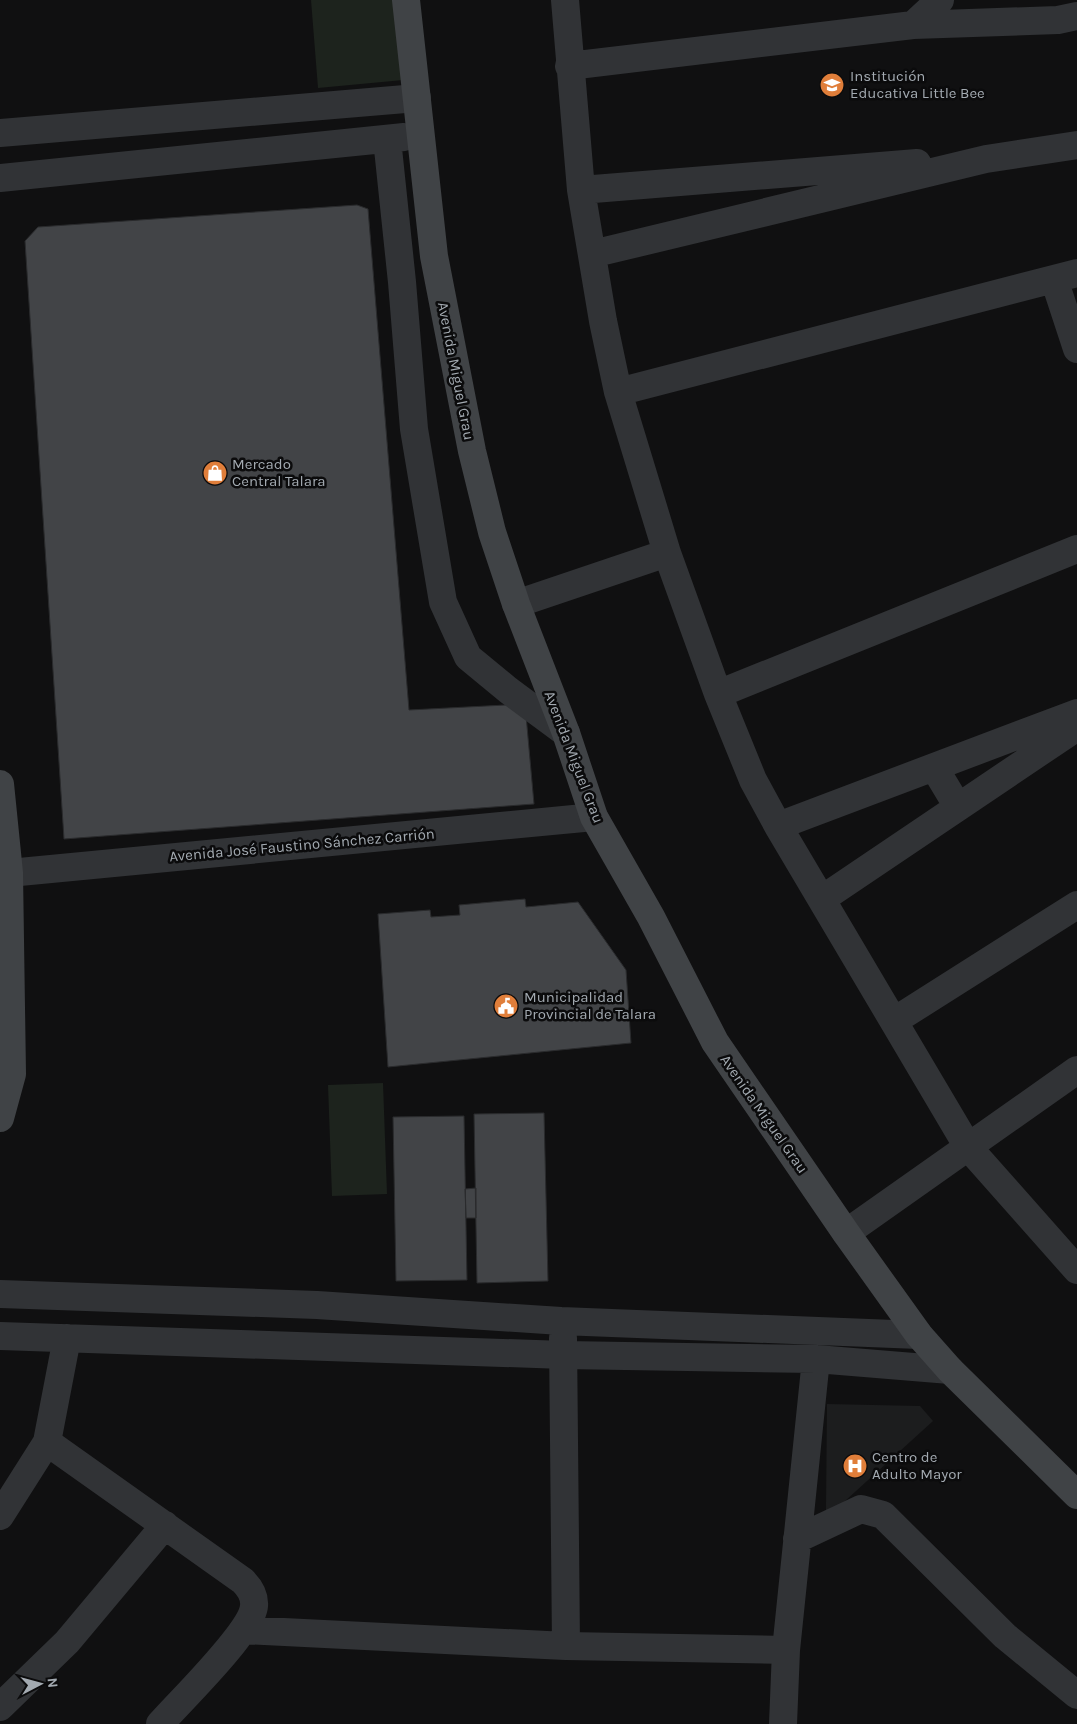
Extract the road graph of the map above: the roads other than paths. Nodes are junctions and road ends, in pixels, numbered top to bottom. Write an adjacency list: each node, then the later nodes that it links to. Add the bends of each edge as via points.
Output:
1 (406, 0): 7 (main road, Avenida Miguel Grau)
2 (565, 0): 6 (street)
3 (940, 0): 5 (street)
4 (1077, 16): 5 (street, via 1058,20)
5 (913, 25): 6 (street)
6 (569, 66): 14 (street)
7 (417, 98): 8 (street); 9 (main road, Avenida Miguel Grau)
8 (0, 133)
9 (422, 136): 10 (street); 21 (main road, Avenida Miguel Grau, via 434,256 453,360 492,532)
10 (387, 139): 13 (street); 25 (street, via 414,429 443,602 468,656)
11 (1077, 145): 12 (street)
12 (986, 159): 14 (street, via 848,167); 15 (street)
13 (0, 178)
14 (581, 190): 15 (street)
15 (592, 254): 18 (street)
16 (1066, 276): 17 (street); 18 (street)
17 (1077, 349)
18 (618, 392): 20 (street)
19 (1077, 549): 22 (street)
20 (667, 553): 21 (street); 22 (street)
21 (516, 604): 25 (main road, Avenida Miguel Grau)
22 (718, 694): 30 (street, via 754,780)
23 (1077, 713): 26 (street)
24 (1077, 727): 28 (street)
25 (566, 733): 29 (main road, Avenida Miguel Grau)
26 (934, 767): 28 (street); 30 (street)
27 (0, 784): 31 (main road)
28 (958, 807): 32 (street)
29 (594, 817): 31 (street, Avenida José Faustino Sánchez Carrión); 38 (main road, Avenida Miguel Grau, via 652,917 715,1042)
30 (778, 826): 32 (street)
31 (9, 873): 36 (main road, via 12,1074)
32 (822, 900): 34 (street)
33 (1077, 905): 34 (street)
34 (894, 1021): 37 (street)
35 (1077, 1070): 37 (street)
36 (0, 1118)
37 (968, 1147): 38 (street); 39 (street)
38 (846, 1233): 42 (main road, Avenida Miguel Grau)
39 (1072, 1257)
40 (0, 1294): 41 (street, via 317,1305)
41 (561, 1321): 42 (street); 45 (street)
42 (919, 1335): 47 (main road, Avenida Miguel Grau)
43 (0, 1336): 44 (street)
44 (67, 1338): 45 (street); 48 (street)
45 (564, 1355): 46 (street); 54 (street)
46 (816, 1358): 47 (street); 52 (street)
47 (950, 1370): 49 (main road, Avenida Miguel Grau)
48 (47, 1442): 50 (street); 51 (street)
49 (1077, 1494)
50 (0, 1516)
51 (165, 1525): 53 (street, via 249,1587 254,1607); 57 (street, via 67,1642)
52 (797, 1539): 55 (street); 56 (street, via 861,1509 883,1515 1005,1636)
53 (243, 1630): 54 (street); 58 (street)
54 (566, 1646): 55 (street)
55 (786, 1650): 59 (street)
56 (1077, 1695)
57 (0, 1707)
58 (160, 1724)
59 (783, 1724)

